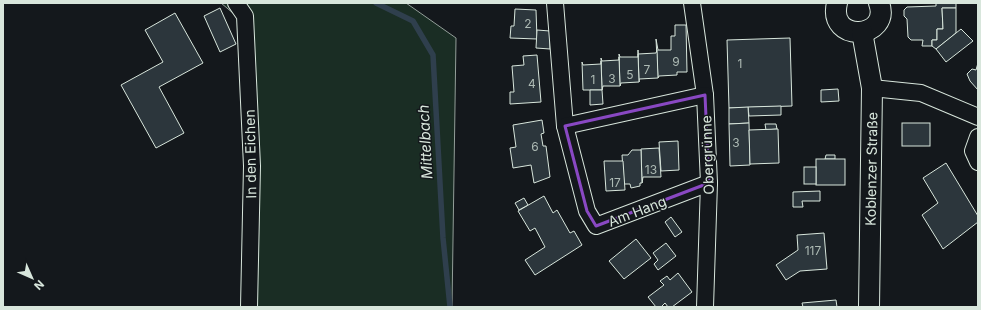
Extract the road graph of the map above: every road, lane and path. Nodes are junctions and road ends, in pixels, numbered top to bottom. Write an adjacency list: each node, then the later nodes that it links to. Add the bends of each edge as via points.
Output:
1 (236, 3): 14 (street, In den Eichen, via 245,16 252,166)
2 (556, 3): 10 (street, Am Hang)
3 (692, 3): 8 (street, Obergrünne)
4 (834, 3): 6 (street, via 841,26 847,30)
5 (879, 3): 6 (street, via 878,20 874,26)
6 (862, 32): 7 (street, Koblenzer Straße)
7 (872, 88): 9 (street, via 921,94); 16 (street, Koblenzer Straße)
8 (705, 95): 10 (street); 13 (street, Obergrünne)
9 (978, 117)
10 (565, 126): 13 (street, Am Hang, via 587,211 596,226)
11 (978, 137): 12 (street, via 973,152)
12 (978, 162)
13 (709, 183): 15 (street, Obergrünne)
14 (249, 307)
15 (705, 307)
16 (869, 307)

